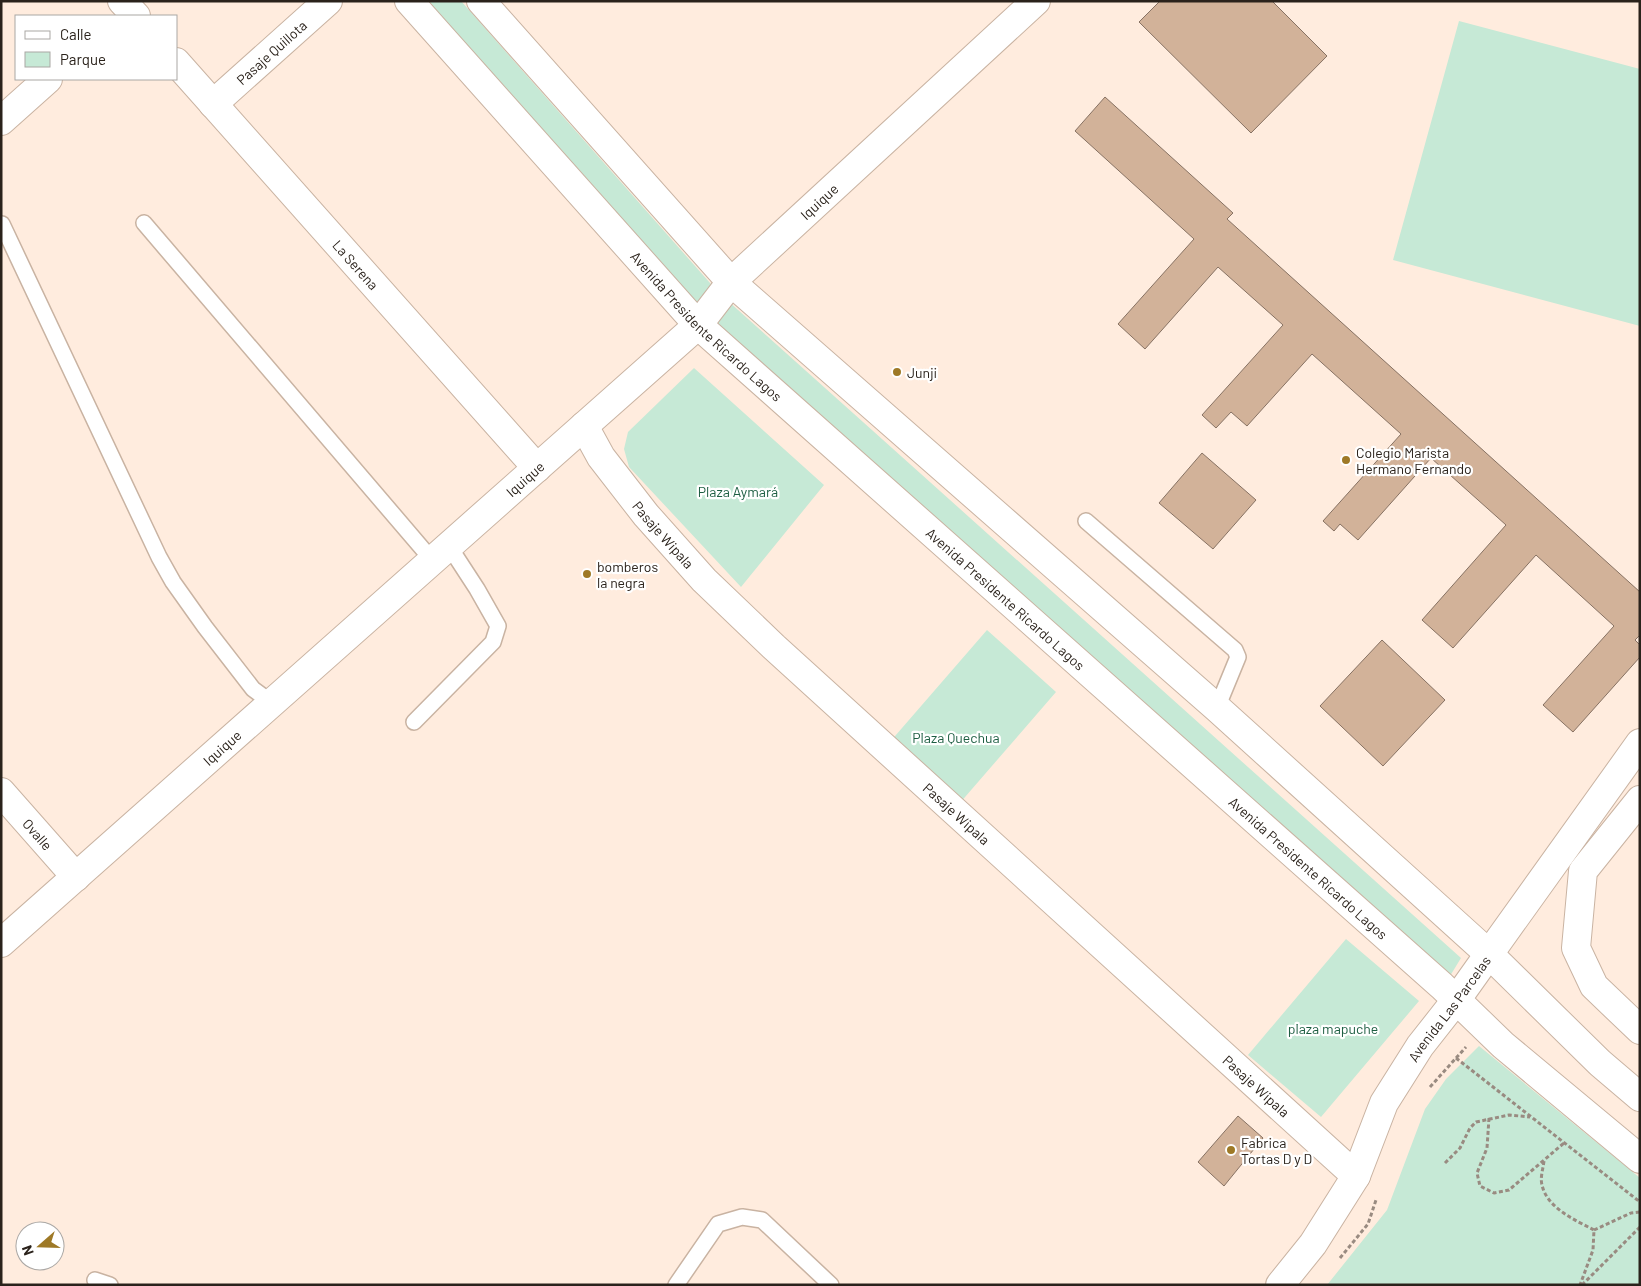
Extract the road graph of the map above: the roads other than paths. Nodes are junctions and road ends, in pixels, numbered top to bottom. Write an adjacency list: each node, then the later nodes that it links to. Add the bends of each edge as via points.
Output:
1 (328, 1): 7 (street, Pasaje Quillota)
2 (409, 1): 12 (street, Avenida Presidente Ricardo Lagos)
3 (481, 1): 11 (street)
4 (1036, 1): 11 (street, Iquique)
5 (178, 64): 7 (street, La Serena)
6 (47, 80): 8 (street)
7 (213, 104): 14 (street, La Serena)
8 (1, 121)
9 (144, 223): 16 (lane)
10 (2, 224): 17 (lane, via 173,582 253,689)
11 (731, 282): 12 (street, Iquique); 18 (street)
12 (698, 325): 13 (street, Iquique); 26 (street, Avenida Presidente Ricardo Lagos)
13 (584, 426): 14 (street, Iquique); 30 (street, Pasaje Wipala, via 606,464 704,580)
14 (537, 468): 16 (street, Iquique)
15 (1086, 521): 18 (lane, via 1235,650 1238,657)
16 (441, 553): 17 (street, Iquique); 19 (lane, via 477,589 498,626 493,642)
17 (272, 703): 23 (street, Iquique)
18 (1217, 708): 25 (street)
19 (414, 722)
20 (1640, 744): 25 (street, Avenida Las Parcelas)
21 (1, 792): 23 (street, Ovalle)
22 (1640, 800): 27 (street, via 1583,871 1576,948 1594,986)
23 (76, 877): 24 (street, Iquique)
24 (1, 943)
25 (1489, 954): 26 (street, Avenida Las Parcelas); 28 (street, via 1600,1063)
26 (1457, 999): 29 (street, Avenida Presidente Ricardo Lagos, via 1503,1044); 30 (street, Avenida Las Parcelas, via 1420,1046 1384,1103)
27 (1640, 1030)
28 (1640, 1097)
29 (1640, 1159)
30 (1356, 1176): 35 (street, Avenida Las Parcelas, via 1313,1244)
31 (95, 1280): 32 (lane)
32 (110, 1285)
33 (676, 1285): 34 (lane, via 718,1224 742,1217 762,1220)
34 (831, 1285)
35 (1280, 1285)

